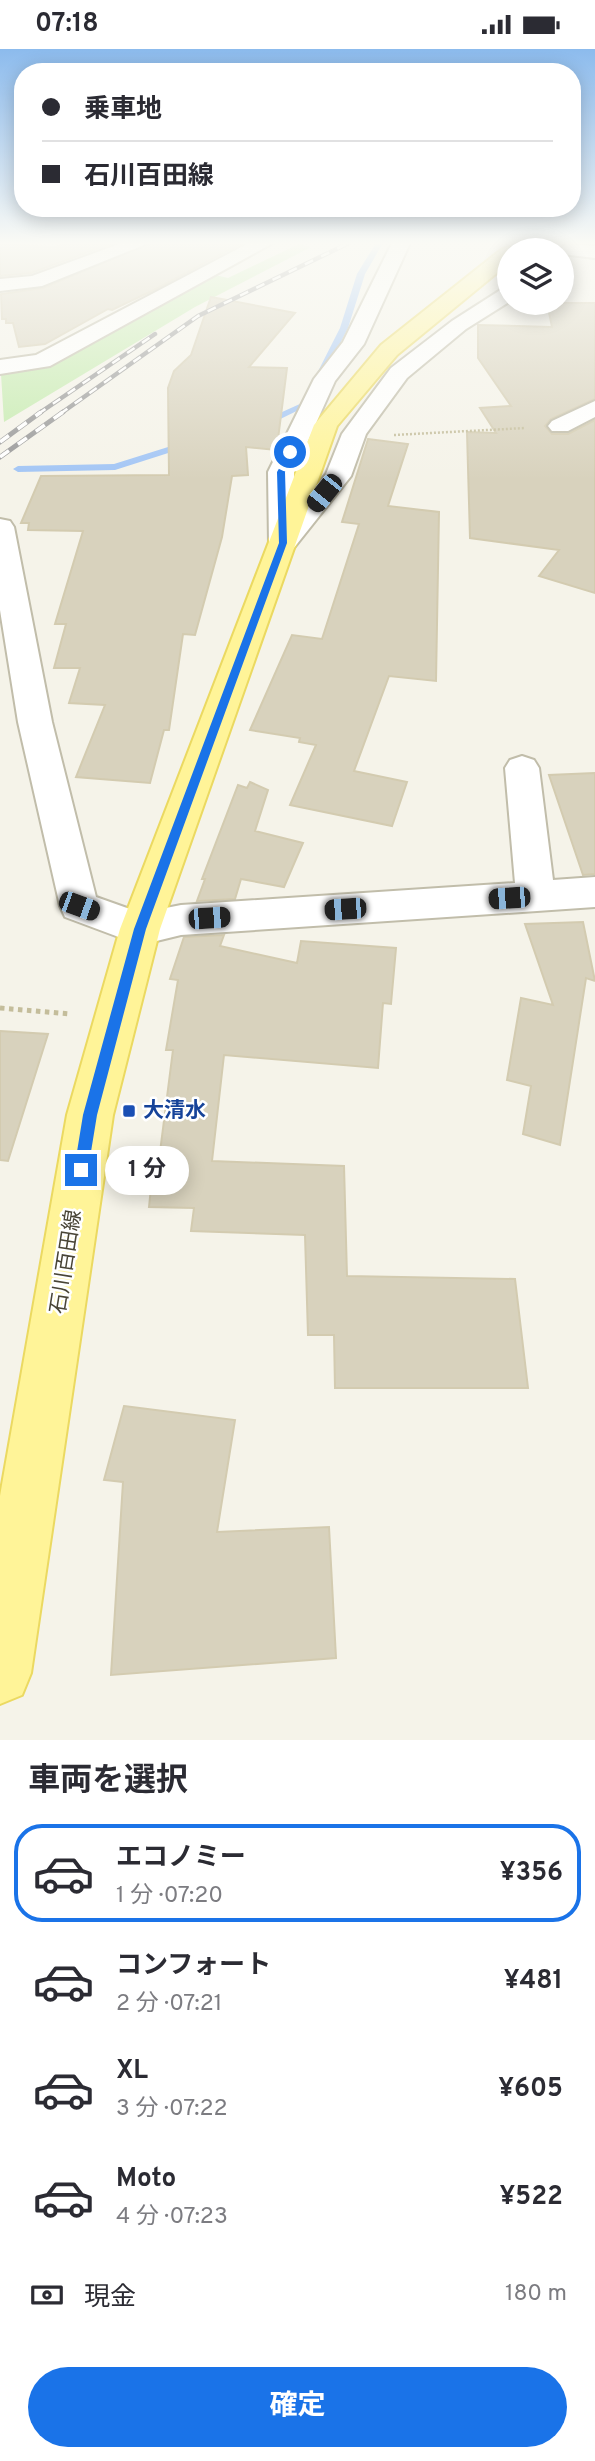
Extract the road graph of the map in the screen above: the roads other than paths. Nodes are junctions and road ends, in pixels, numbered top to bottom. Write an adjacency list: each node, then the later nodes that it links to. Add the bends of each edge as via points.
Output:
1 (116, 322): 5 (street, via 42,361)
2 (363, 322): 9 (street, via 353,344 325,379 281,472)
3 (426, 322): 9 (main road, 石川百田線, via 389,350 326,425)
4 (464, 322): 9 (street, via 407,366 378,398 354,434 338,476)
5 (0, 367)
6 (595, 408): 7 (street)
7 (561, 426)
8 (0, 527): 13 (street, via 34,722 79,906)
9 (283, 543): 13 (main road, 石川百田線)
10 (522, 768): 12 (street)
11 (595, 892): 12 (street)
12 (536, 896): 13 (street, via 181,920)
13 (140, 929): 14 (main road, 石川百田線, via 90,1115)
14 (8, 1584): 15 (main road, 石川百田線)
15 (0, 1673)

